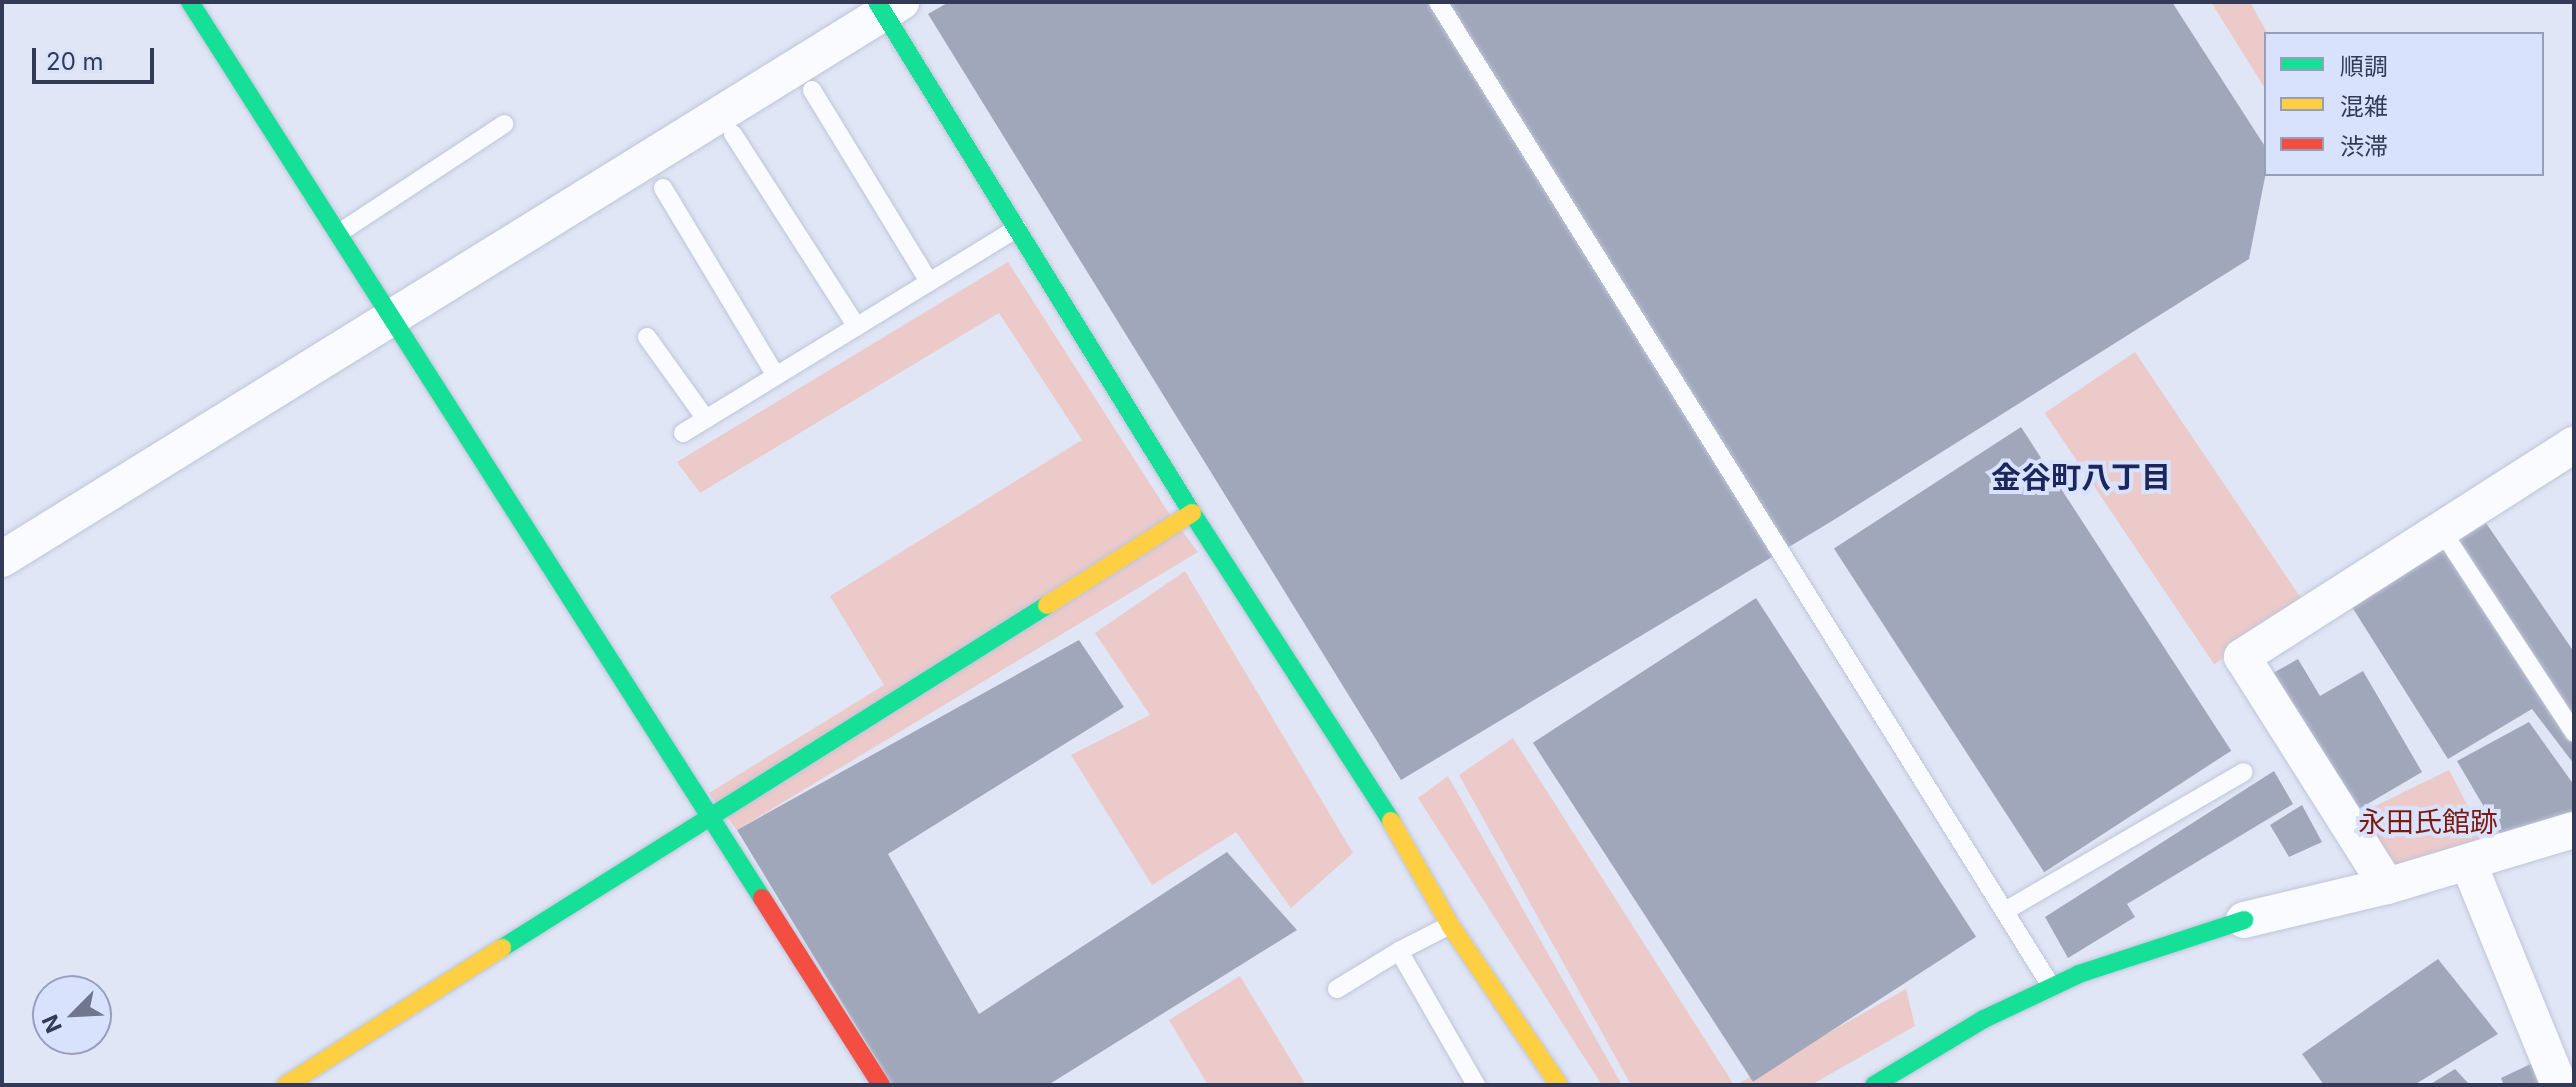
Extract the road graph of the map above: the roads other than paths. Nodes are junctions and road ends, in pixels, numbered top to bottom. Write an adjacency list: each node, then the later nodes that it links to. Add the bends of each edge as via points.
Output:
1 (190, 2): 9 (street)
2 (1438, 2): 27 (lane)
3 (888, 6): 8 (street); 11 (street)
4 (812, 90): 10 (lane)
5 (504, 124): 9 (lane)
6 (733, 134): 12 (lane)
7 (663, 188): 14 (lane)
8 (1017, 228): 10 (lane); 18 (street)
9 (339, 233): 11 (street)
10 (929, 282): 12 (lane)
11 (392, 316): 20 (street); 23 (street)
12 (857, 327): 14 (lane)
13 (647, 337): 15 (lane)
14 (776, 376): 15 (lane)
15 (706, 419): 16 (lane)
16 (683, 433)
17 (2574, 445): 19 (street)
18 (1192, 513): 23 (street); 29 (street, via 1375,792)
19 (2442, 531): 21 (lane); 26 (street, via 2242,657)
20 (2, 559)
21 (2574, 733)
22 (2244, 772): 27 (lane)
23 (713, 817): 34 (street); 35 (street)
24 (2574, 830): 25 (street)
25 (2468, 862): 26 (street); 39 (street)
26 (2387, 886): 28 (street)
27 (2005, 911): 31 (lane)
28 (2244, 920): 31 (street)
29 (1450, 925): 30 (lane); 37 (street)
30 (1399, 951): 32 (lane); 36 (lane)
31 (2051, 986): 33 (street, via 1984,1019)
32 (1337, 989)
33 (1896, 1079): 38 (street)
34 (286, 1085)
35 (881, 1085)
36 (1476, 1085)
37 (1559, 1085)
38 (1874, 1085)
39 (2559, 1085)

